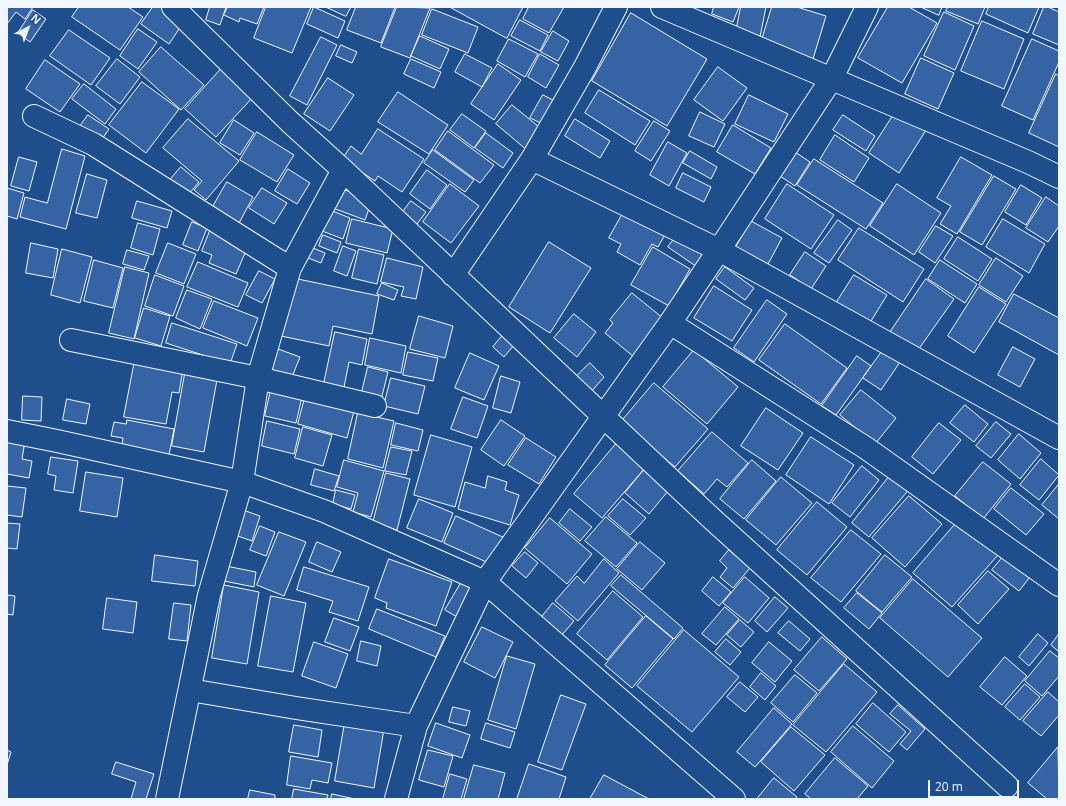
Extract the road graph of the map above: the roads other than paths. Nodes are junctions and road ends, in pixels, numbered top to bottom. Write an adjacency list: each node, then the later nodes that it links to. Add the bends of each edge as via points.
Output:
1 (172, 7): 8 (street)
2 (616, 7): 7 (street)
3 (662, 7): 5 (street)
4 (867, 7): 5 (street)
5 (832, 78): 9 (street); 10 (street)
6 (34, 116): 11 (street, via 93,144)
7 (532, 159): 10 (street); 12 (street)
8 (343, 170): 11 (street); 12 (street)
9 (1059, 177)
10 (719, 250): 13 (street); 19 (street)
11 (290, 268): 15 (street)
12 (453, 275): 17 (street)
13 (670, 323): 17 (street); 22 (street, via 866,448)
14 (71, 340): 15 (street)
15 (258, 378): 16 (street); 20 (street)
16 (375, 406)
17 (604, 417): 21 (street); 25 (street, via 710,517)
18 (7, 431): 20 (street)
19 (1059, 438)
20 (242, 482): 21 (street, via 324,511); 23 (street, via 209,595)
21 (485, 582): 24 (street); 28 (street)
22 (1059, 585)
23 (190, 690): 24 (street); 26 (street)
24 (416, 726): 27 (street)
25 (1007, 786)
26 (167, 799)
27 (396, 799)
28 (734, 799)

